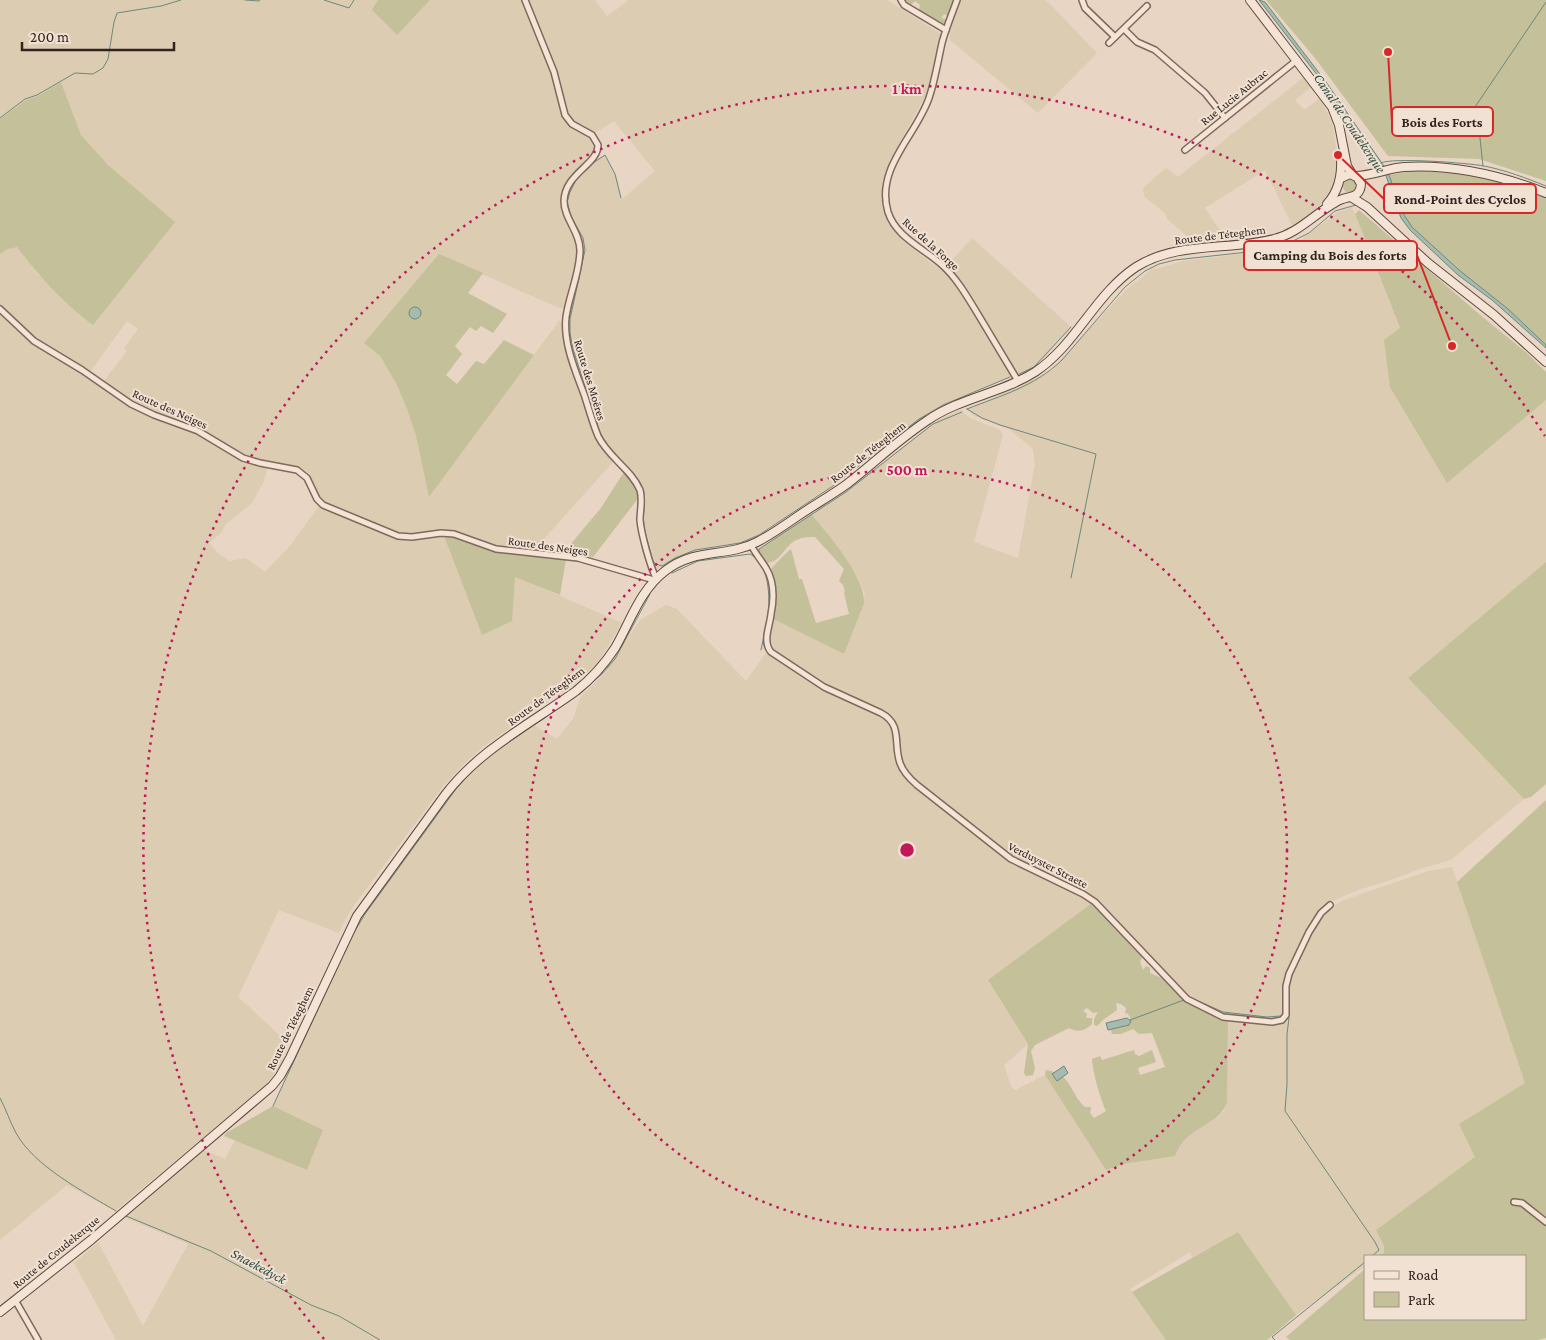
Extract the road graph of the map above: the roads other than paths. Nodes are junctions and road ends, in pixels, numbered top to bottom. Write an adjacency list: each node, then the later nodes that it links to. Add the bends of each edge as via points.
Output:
1 (525, 0): 28 (street, Route des Moëres, via 552,68 566,118 592,135 598,144 595,156 574,177 564,198 565,210 578,236 580,248 566,336 599,438 639,490 641,528)
2 (901, 0): 8 (street)
3 (957, 0): 8 (street, Rue de la Forge)
4 (1082, 0): 9 (street, via 1085,8)
5 (1250, 0): 11 (main road)
6 (1147, 6): 7 (street)
7 (1124, 29): 9 (street); 13 (street, via 1137,42 1155,50 1205,94)
8 (946, 30): 26 (street, Rue de la Forge, via 928,102 887,178 887,207 892,222 901,233 939,262 956,280)
9 (1115, 37): 10 (street)
10 (1109, 44)
11 (1297, 60): 12 (main road); 13 (street, Rue Lucie Aubrac)
12 (1325, 98): 16 (main road, via 1339,122 1346,164); 17 (main road, via 1337,131)
13 (1225, 118): 14 (street, Rue Lucie Aubrac)
14 (1185, 150)
15 (1380, 172): 16 (main road); 19 (main road); 20 (main road, via 1410,167 1478,171)
16 (1354, 175): 17 (main road); 19 (main road, via 1360,180)
17 (1341, 178): 18 (main road)
18 (1338, 188): 21 (main road, via 1341,194); 22 (main road, Route de Téteghem)
19 (1361, 188): 21 (main road, via 1357,195); 23 (main road)
20 (1546, 193)
21 (1349, 197): 22 (main road, Route de Téteghem); 23 (main road)
22 (1317, 215): 26 (main road, Route de Téteghem, via 1297,230 1274,239 1180,250 1140,265 1113,286 1051,360)
23 (1380, 218): 25 (main road)
24 (0, 308): 28 (street, Route des Neiges, via 34,341 128,402 154,416 198,431 243,458 297,470 323,505 382,530 405,537 454,534 496,549 574,558)
25 (1546, 362)
26 (1018, 381): 27 (main road, Route de Téteghem, via 930,419 844,486)
27 (751, 545): 28 (main road, Route de Téteghem, via 689,557); 29 (street, Verduyster Straete, via 771,581 772,605 766,640 771,652 821,685 890,718 895,729 900,764 917,785 1007,857 1095,902 1186,999 1226,1017 1272,1022 1282,1020 1286,1013 1289,974 1311,928)
28 (655, 579): 31 (main road, Route de Téteghem, via 612,652 590,679 478,759 441,799 354,921 290,1058 275,1082)
29 (1330, 905)
30 (1514, 1202): 32 (street, via 1520,1202)
31 (126, 1210): 33 (main road, Route de Coudekerque)
32 (1546, 1222)
33 (15, 1300): 34 (main road, Route de Coudekerque); 35 (street)
34 (0, 1312)
35 (38, 1340)

